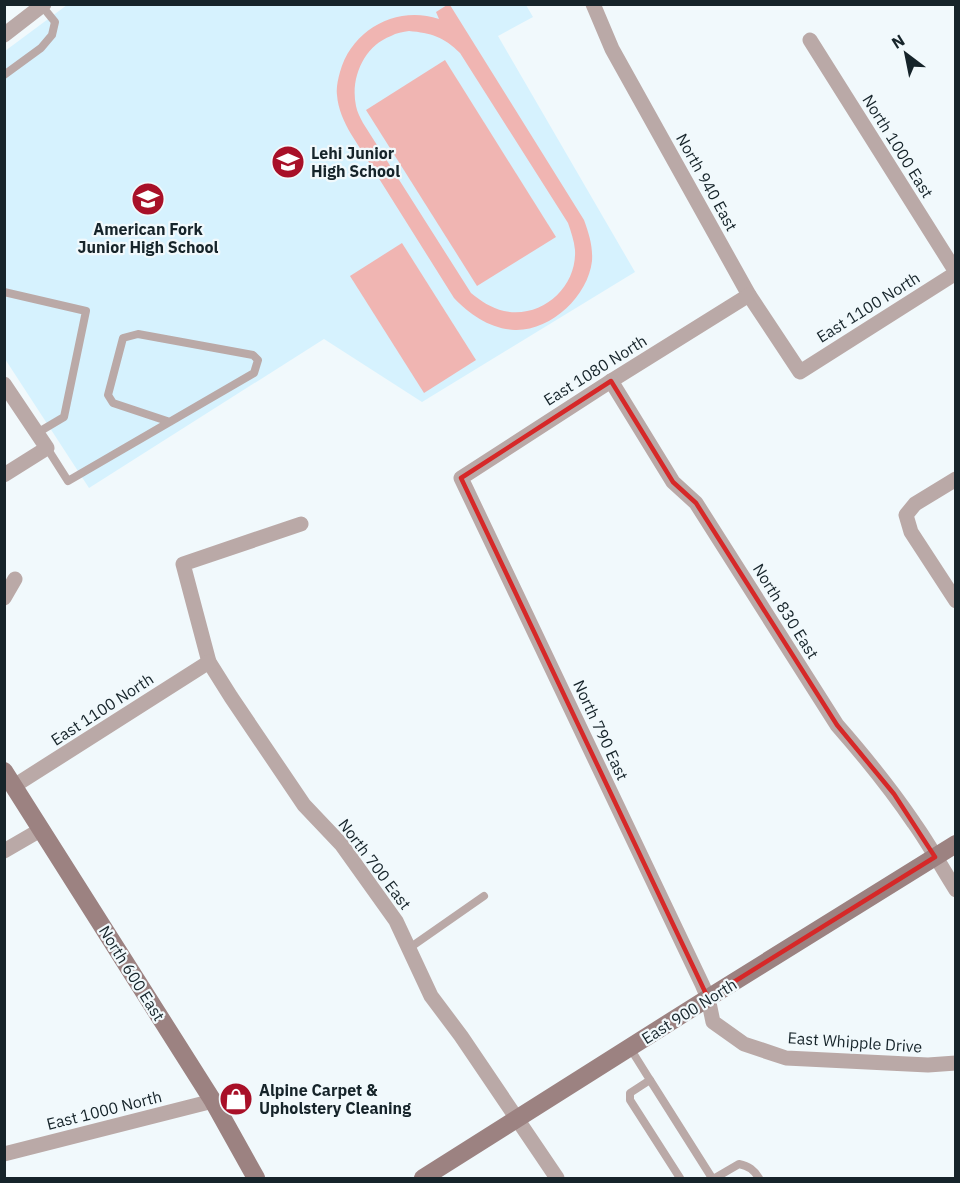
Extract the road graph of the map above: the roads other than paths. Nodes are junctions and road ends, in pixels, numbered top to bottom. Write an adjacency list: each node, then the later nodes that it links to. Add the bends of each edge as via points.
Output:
1 (593, 4): 8 (street, North 940 East, via 612,49)
2 (43, 5): 3 (street); 5 (lane, via 55,22 52,35)
3 (4, 35)
4 (810, 40): 6 (street, North 1000 East)
5 (4, 75)
6 (956, 273): 9 (street, East 1100 North)
7 (4, 292): 13 (lane, via 87,311 64,417)
8 (749, 295): 9 (street, North 940 East); 10 (street, East 1080 North)
9 (800, 372)
10 (611, 381): 16 (street, East 1080 North); 27 (street, North 830 East, via 673,482 696,503 837,725 894,794)
11 (4, 384): 13 (street)
12 (170, 422): 12 (lane, via 113,403 108,395 123,338 138,334 253,355 258,360 254,373); 14 (lane, via 68,481)
13 (37, 433): 14 (street)
14 (47, 448): 15 (street)
15 (4, 476)
16 (461, 478): 31 (street, North 790 East)
17 (956, 479): 21 (street, via 915,504 906,515 911,532)
18 (301, 524): 22 (street, North 700 East, via 183,564)
19 (15, 579): 20 (street)
20 (4, 597)
21 (956, 601)
22 (209, 662): 23 (street, East 1100 North); 30 (street, North 700 East, via 304,805 341,844 396,921)
23 (9, 778): 24 (street, North 600 East)
24 (42, 829): 26 (street); 35 (street, North 600 East)
25 (956, 844): 27 (street, East 900 North)
26 (4, 851)
27 (935, 857): 28 (street, North 830 East); 31 (street, East 900 North)
28 (956, 890)
29 (484, 896): 30 (lane)
30 (408, 949): 36 (street, North 700 East, via 431,996)
31 (708, 998): 32 (street, East 900 North); 33 (street, East Whipple Drive, via 713,1022 744,1044 786,1058)
32 (630, 1048): 34 (lane); 36 (street, East 900 North)
33 (956, 1064)
34 (650, 1080): 41 (lane, via 630,1093 630,1100); 42 (lane)
35 (213, 1101): 37 (street, East 1000 North); 38 (street, North 600 East)
36 (517, 1120): 39 (street, East 900 North); 40 (street, North 700 East)
37 (4, 1155)
38 (256, 1179)
39 (423, 1179)
40 (557, 1179)
41 (680, 1179)
42 (714, 1179): 43 (lane, via 739,1164 754,1170)
43 (759, 1179)

